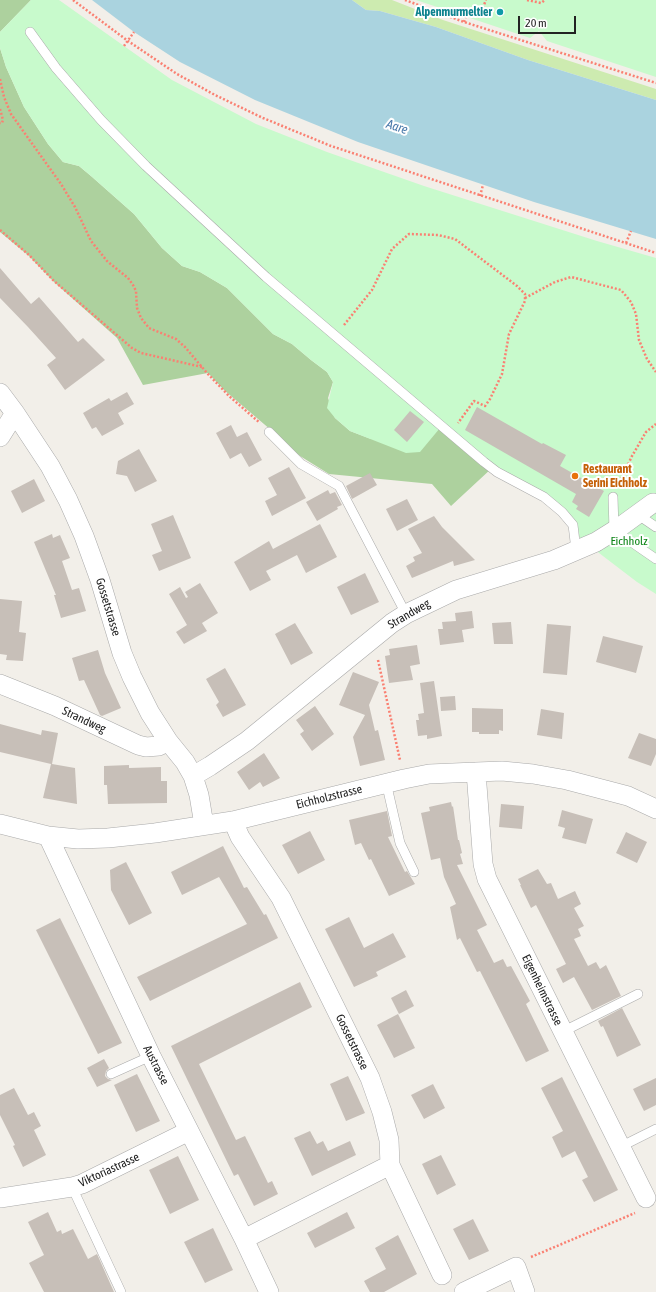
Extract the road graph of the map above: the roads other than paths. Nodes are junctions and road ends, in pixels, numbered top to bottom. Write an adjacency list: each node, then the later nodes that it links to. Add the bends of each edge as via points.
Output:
1 (30, 32): 11 (lane, via 56,68 146,166 266,277 497,472 544,497 562,512 573,525)
2 (0, 393): 3 (street, Gossetstrasse)
3 (15, 413): 5 (street); 15 (street, Gossetstrasse, via 50,466 68,500 100,580 122,653 150,712)
4 (269, 432): 13 (lane, via 301,464 339,486)
5 (0, 437)
6 (613, 497): 10 (lane)
7 (653, 503): 8 (street, Strandweg)
8 (638, 514): 9 (lane); 10 (street, Strandweg)
9 (656, 526)
10 (614, 530): 11 (street, Strandweg, via 596,542); 12 (lane)
11 (576, 550): 13 (street, Strandweg, via 554,560 456,590)
12 (656, 559)
13 (406, 614): 17 (street, Strandweg, via 392,622 247,741)
14 (0, 684): 15 (street, Strandweg, via 142,746 159,746)
15 (168, 741): 17 (street, Gossetstrasse)
16 (476, 772): 18 (street, Eichholzstrasse, via 435,774); 19 (street, Eichholzstrasse, via 502,771 567,780 628,796); 26 (street, Eigenheimstrasse, via 485,872)
17 (193, 776): 22 (street, Gossetstrasse)
18 (395, 781): 20 (street, Eichholzstrasse); 24 (lane, via 400,843)
19 (656, 809)
20 (233, 821): 22 (street, Eichholzstrasse); 32 (street, Gossetstrasse, via 240,838 281,898 370,1078 390,1140)
21 (0, 824): 23 (street, Eichholzstrasse)
22 (204, 825): 23 (street, Eichholzstrasse, via 108,838)
23 (48, 836): 27 (street, Austrasse)
24 (414, 872)
25 (638, 994): 26 (lane)
26 (562, 1032): 31 (street, Eigenheimstrasse)
27 (151, 1056): 28 (lane); 30 (street, Austrasse)
28 (112, 1074)
29 (656, 1129): 31 (lane)
30 (189, 1131): 33 (street, Viktoriastrasse); 36 (street, Austrasse)
31 (620, 1147): 35 (street, Eigenheimstrasse)
32 (390, 1165): 36 (street); 37 (street, Gossetstrasse)
33 (72, 1187): 34 (street, Viktoriastrasse); 38 (lane)
34 (0, 1198)
35 (640, 1205)
36 (244, 1238): 39 (street, Austrasse)
37 (442, 1275)
38 (121, 1292)
39 (269, 1292)
40 (464, 1292): 41 (street, via 516,1267)
41 (525, 1292)

